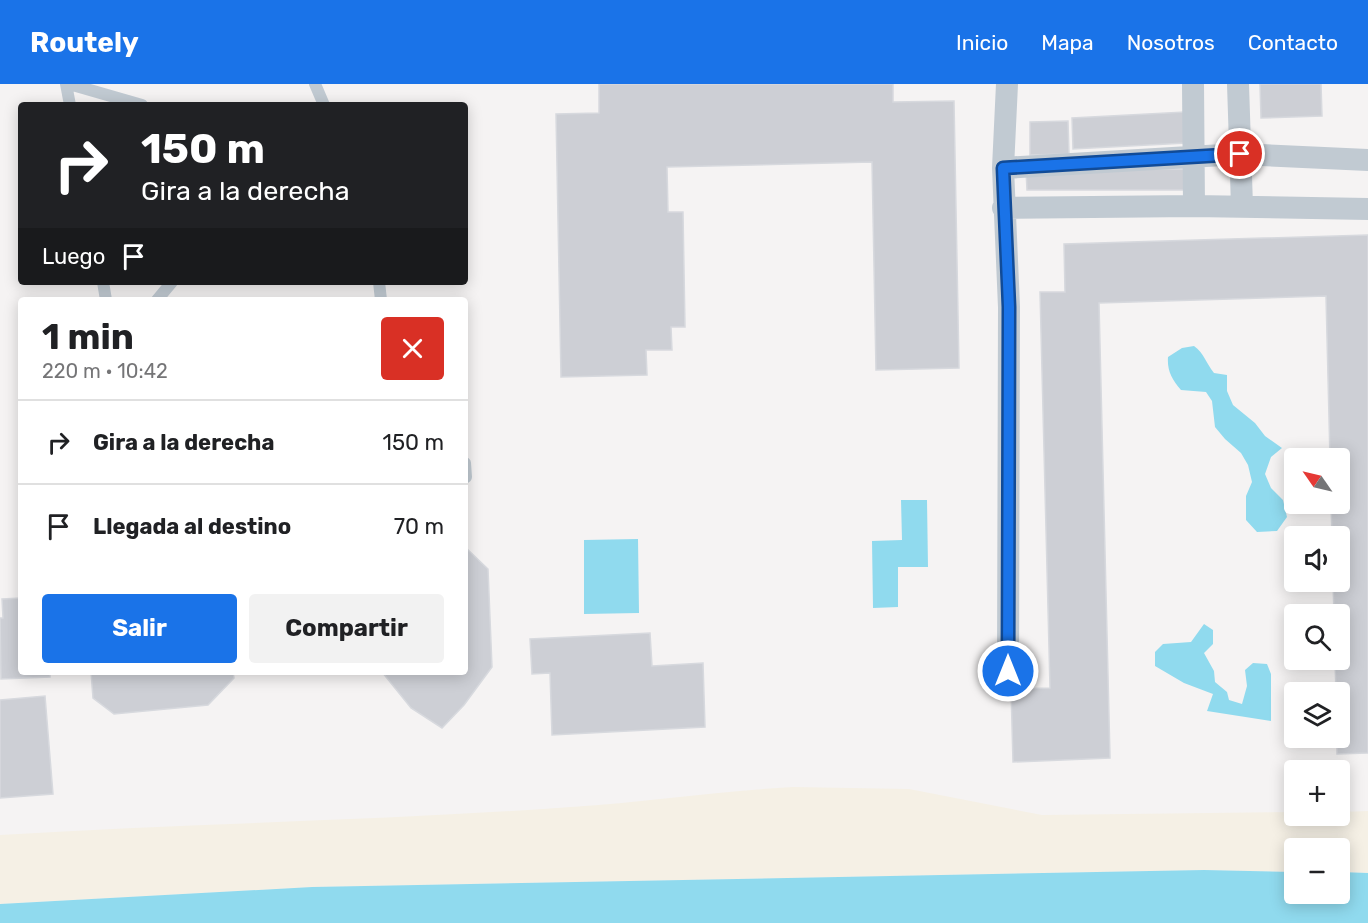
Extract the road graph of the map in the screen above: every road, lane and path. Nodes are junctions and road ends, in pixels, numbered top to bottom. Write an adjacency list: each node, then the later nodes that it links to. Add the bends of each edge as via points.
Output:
1 (67, 84): 6 (lane); 7 (lane)
2 (315, 84): 8 (lane)
3 (1007, 84): 12 (street)
4 (1193, 84): 10 (street)
5 (1238, 84): 9 (street)
6 (69, 102)
7 (131, 102)
8 (323, 102)
9 (1240, 154): 10 (street); 11 (street); 14 (street)
10 (1193, 157): 12 (street); 13 (street)
11 (1368, 160)
12 (1003, 168): 15 (street)
13 (1194, 206): 14 (street); 15 (street)
14 (1242, 206): 16 (street)
15 (1004, 208): 19 (street, via 1009,307)
16 (1368, 209)
17 (170, 285): 18 (lane)
18 (160, 297)
19 (1008, 671)

